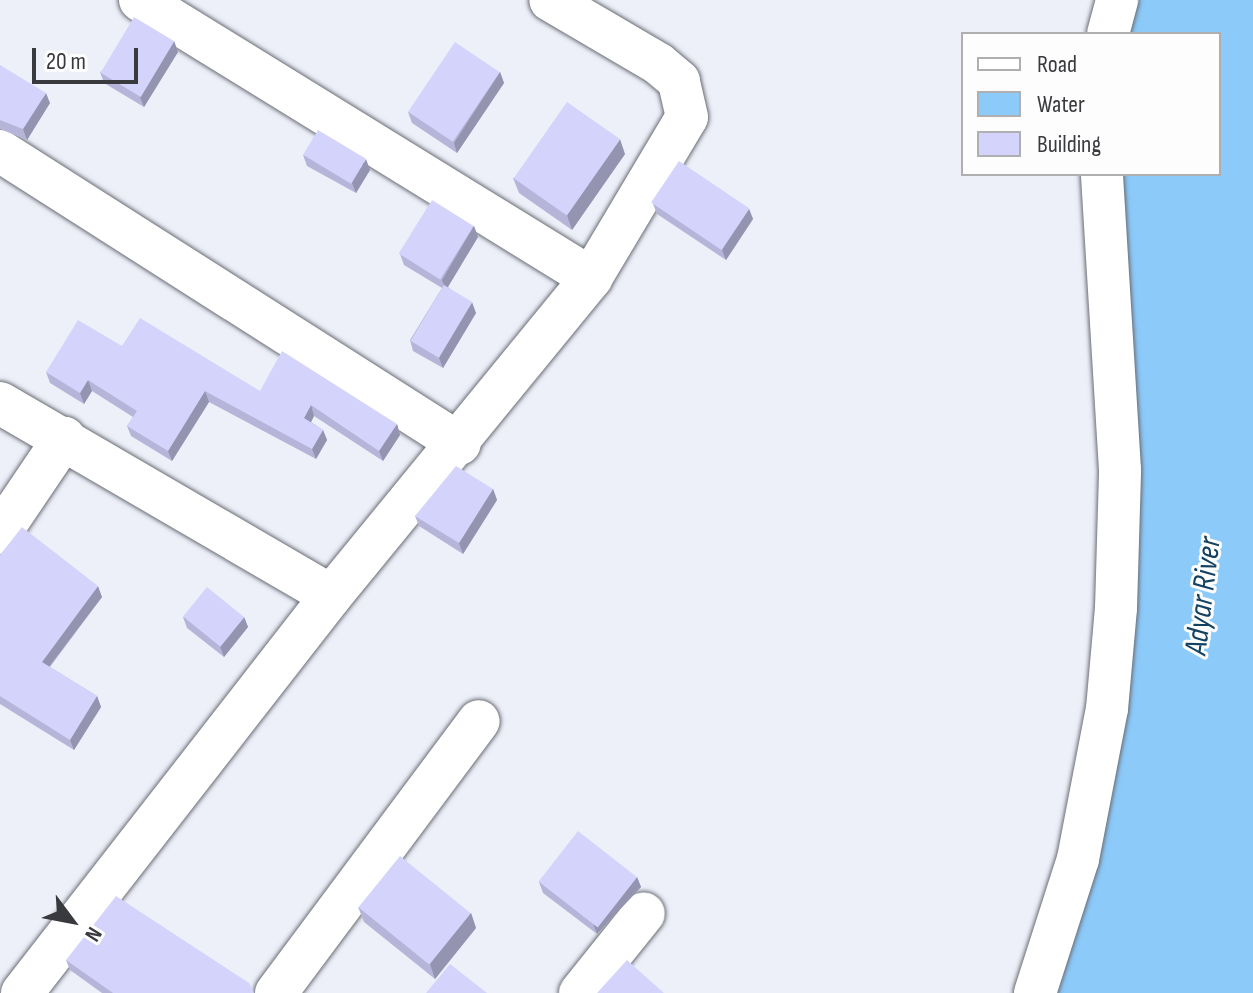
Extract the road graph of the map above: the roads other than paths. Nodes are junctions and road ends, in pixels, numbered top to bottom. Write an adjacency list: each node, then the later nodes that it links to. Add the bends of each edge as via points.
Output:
1 (140, 0): 7 (street)
2 (550, 0): 7 (street, via 659,64 687,97 687,117)
3 (1117, 0): 4 (street)
4 (1109, 32)
5 (0, 151): 10 (street)
6 (1102, 176): 18 (street, via 1120,470 1116,608 1107,709 1078,859)
7 (591, 278): 10 (street)
8 (0, 403): 9 (street)
9 (64, 438): 11 (street); 12 (street)
10 (460, 444): 12 (street)
11 (0, 533)
12 (331, 596): 15 (street)
13 (479, 721): 16 (street)
14 (644, 913): 17 (street)
15 (34, 989)
16 (276, 993)
17 (580, 993)
18 (1035, 993)

